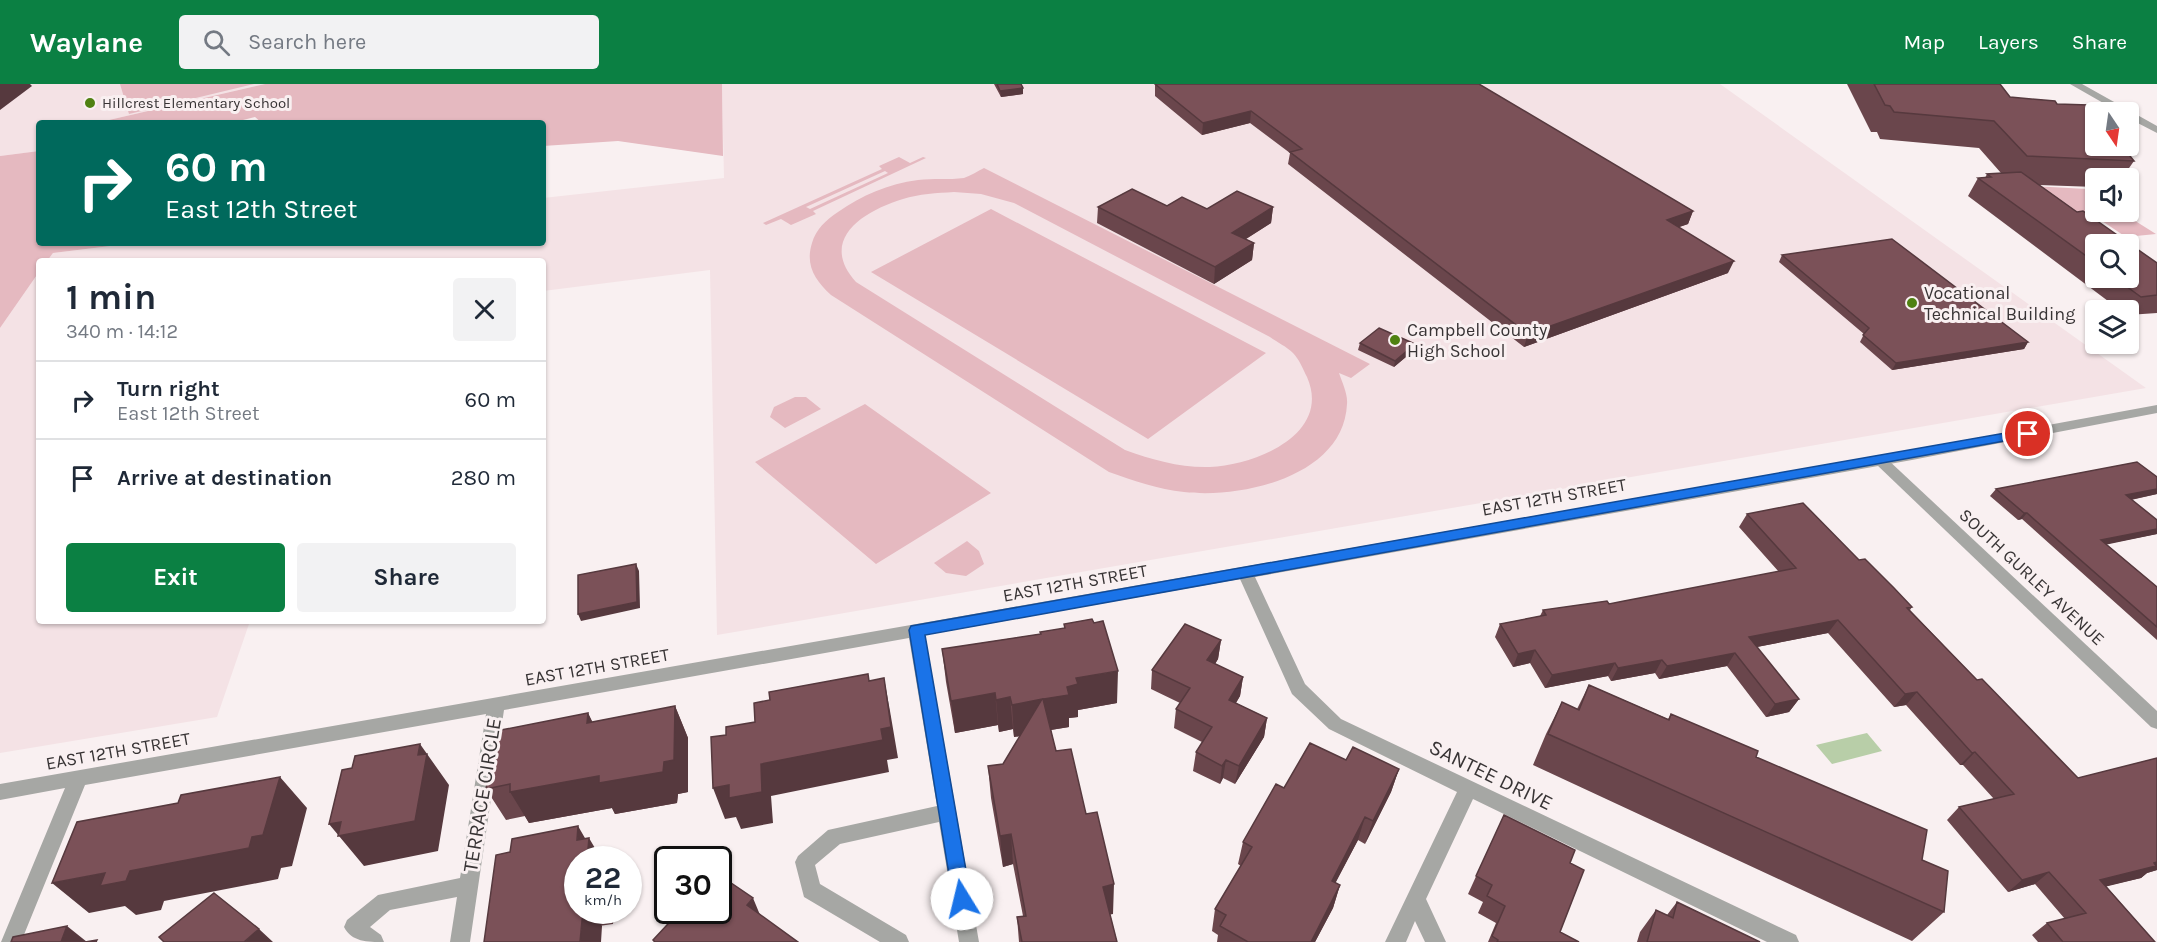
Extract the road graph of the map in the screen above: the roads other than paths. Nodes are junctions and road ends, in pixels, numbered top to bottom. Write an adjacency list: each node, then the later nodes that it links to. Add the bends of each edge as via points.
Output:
1 (2075, 84): 2 (street)
2 (2107, 102)
3 (2139, 120): 4 (street)
4 (2157, 130)
5 (2157, 409): 6 (street, EAST 12TH STREET)
6 (1881, 461): 7 (street, EAST 12TH STREET); 10 (street, SOUTH GURLEY AVENUE)
7 (1245, 573): 8 (street, EAST 12TH STREET); 12 (street, SANTEE DRIVE, via 1298,689 1335,724)
8 (916, 630): 9 (street, EAST 12TH STREET); 14 (street)
9 (496, 705): 11 (street, EAST 12TH STREET); 15 (street, TERRACE CIRCLE)
10 (2157, 722)
11 (79, 778): 13 (street, EAST 12TH STREET); 17 (street)
12 (1468, 789): 16 (street); 24 (street, SANTEE DRIVE)
13 (0, 792)
14 (948, 813): 20 (street, via 835,836 805,862 811,890); 21 (street)
15 (469, 885): 18 (street, TERRACE CIRCLE, via 385,902 354,927); 19 (street, TERRACE CIRCLE)
16 (1416, 901): 22 (street); 23 (street)
17 (11, 942)
18 (374, 942)
19 (460, 942)
20 (899, 942)
21 (969, 942)
22 (1395, 942)
23 (1436, 942)
24 (1789, 942)

